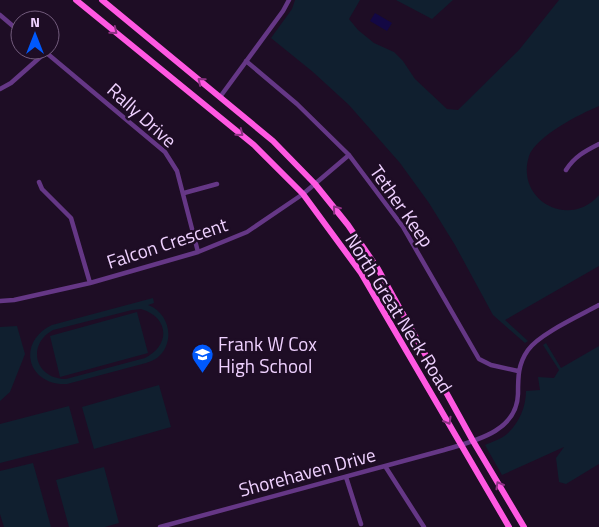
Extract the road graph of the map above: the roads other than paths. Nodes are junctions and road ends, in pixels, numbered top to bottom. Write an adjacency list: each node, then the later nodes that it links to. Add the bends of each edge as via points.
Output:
1 (76, 0): 18 (main road, North Great Neck Road, one-way to 18, via 254,145)
2 (102, 0): 10 (main road, North Great Neck Road, one-way to 2)
3 (289, 0): 8 (street)
4 (0, 15): 5 (street)
5 (10, 24)
6 (35, 60): 9 (street)
7 (55, 60): 17 (street, Rally Drive, via 165,152 177,171)
8 (246, 62): 10 (street); 12 (street, Tether Keep, via 297,104)
9 (0, 89)
10 (220, 96): 16 (main road, North Great Neck Road, via 273,141)
11 (599, 144): 13 (street, via 572,160)
12 (348, 155): 16 (street, Falcon Crescent); 23 (street, Tether Keep, via 403,228 474,353 491,366)
13 (566, 170)
14 (39, 182): 20 (street, via 71,218)
15 (217, 184): 17 (street)
16 (315, 184): 18 (street, Falcon Crescent); 24 (main road, North Great Neck Road, one-way to 16, via 378,269)
17 (184, 193): 19 (street, Rally Drive)
18 (303, 194): 19 (street, Falcon Crescent, via 247,232); 25 (main road, North Great Neck Road, one-way to 25, via 361,273)
19 (198, 252): 20 (street, Falcon Crescent)
20 (90, 283): 21 (street, Falcon Crescent)
21 (0, 301)
22 (599, 305): 23 (street, via 536,342 523,357)
23 (518, 370): 24 (street, Shorehaven Drive, via 517,405 511,417 502,426)
24 (473, 441): 25 (street, Shorehaven Drive); 32 (main road, North Great Neck Road, one-way to 24)
25 (461, 445): 26 (street, Shorehaven Drive); 31 (main road, North Great Neck Road)
26 (385, 466): 27 (street, Shorehaven Drive); 30 (street)
27 (346, 477): 28 (street); 29 (street, Shorehaven Drive)
28 (361, 524)
29 (160, 527)
30 (424, 527)
31 (509, 527)
32 (524, 527)

